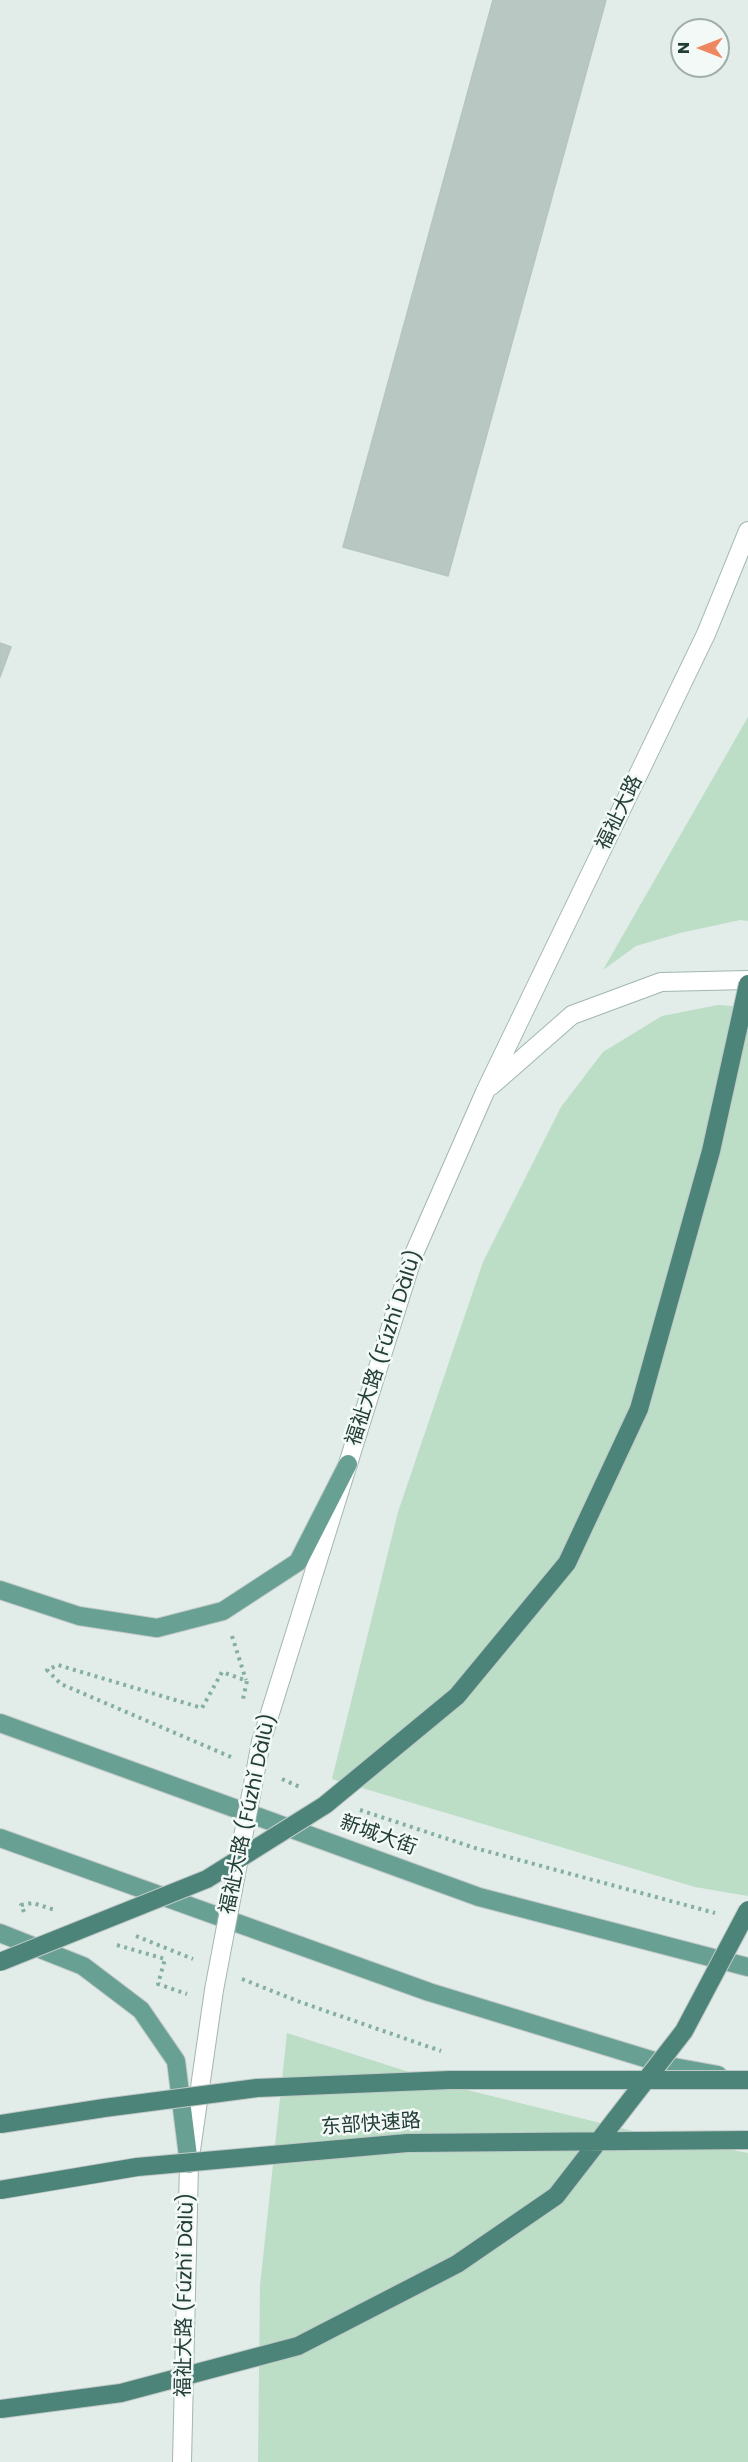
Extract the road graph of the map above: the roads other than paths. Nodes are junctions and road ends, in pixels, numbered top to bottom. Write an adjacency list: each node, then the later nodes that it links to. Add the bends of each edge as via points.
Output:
1 (748, 531): 4 (main road, 福祉大路, via 706,634)
2 (748, 980): 4 (main road, via 661,982 572,1015)
3 (748, 984): 11 (highway, bridge, via 711,1151 639,1409 567,1563 457,1696 326,1805 207,1879)
4 (485, 1092): 5 (main road, 福祉大路 (Fúzhǐ Dàlù), via 413,1256)
5 (348, 1464): 6 (main road, via 298,1563 223,1611 156,1628 79,1616); 16 (main road, 福祉大路 (Fúzhǐ Dàlù), bridge, via 261,1742 214,1990)
6 (0, 1590)
7 (0, 1723): 12 (main road, 新城大街, via 479,1897)
8 (0, 1838): 13 (main road, via 429,1992 674,2067)
9 (748, 1910): 18 (highway, bridge, via 684,2031 556,2196 457,2264 298,2346 121,2393)
10 (0, 1933): 16 (main road, via 83,1966 141,2010 176,2061)
11 (0, 1962)
12 (748, 1967)
13 (748, 2080): 14 (highway, 东部快速路, bridge, via 449,2080 257,2088)
14 (0, 2124)
15 (748, 2140): 17 (highway, 东部快速路, bridge, via 407,2143 137,2167)
16 (189, 2164): 19 (main road, 福祉大路 (Fúzhǐ Dàlù))
17 (0, 2190)
18 (0, 2409)
19 (182, 2462)

